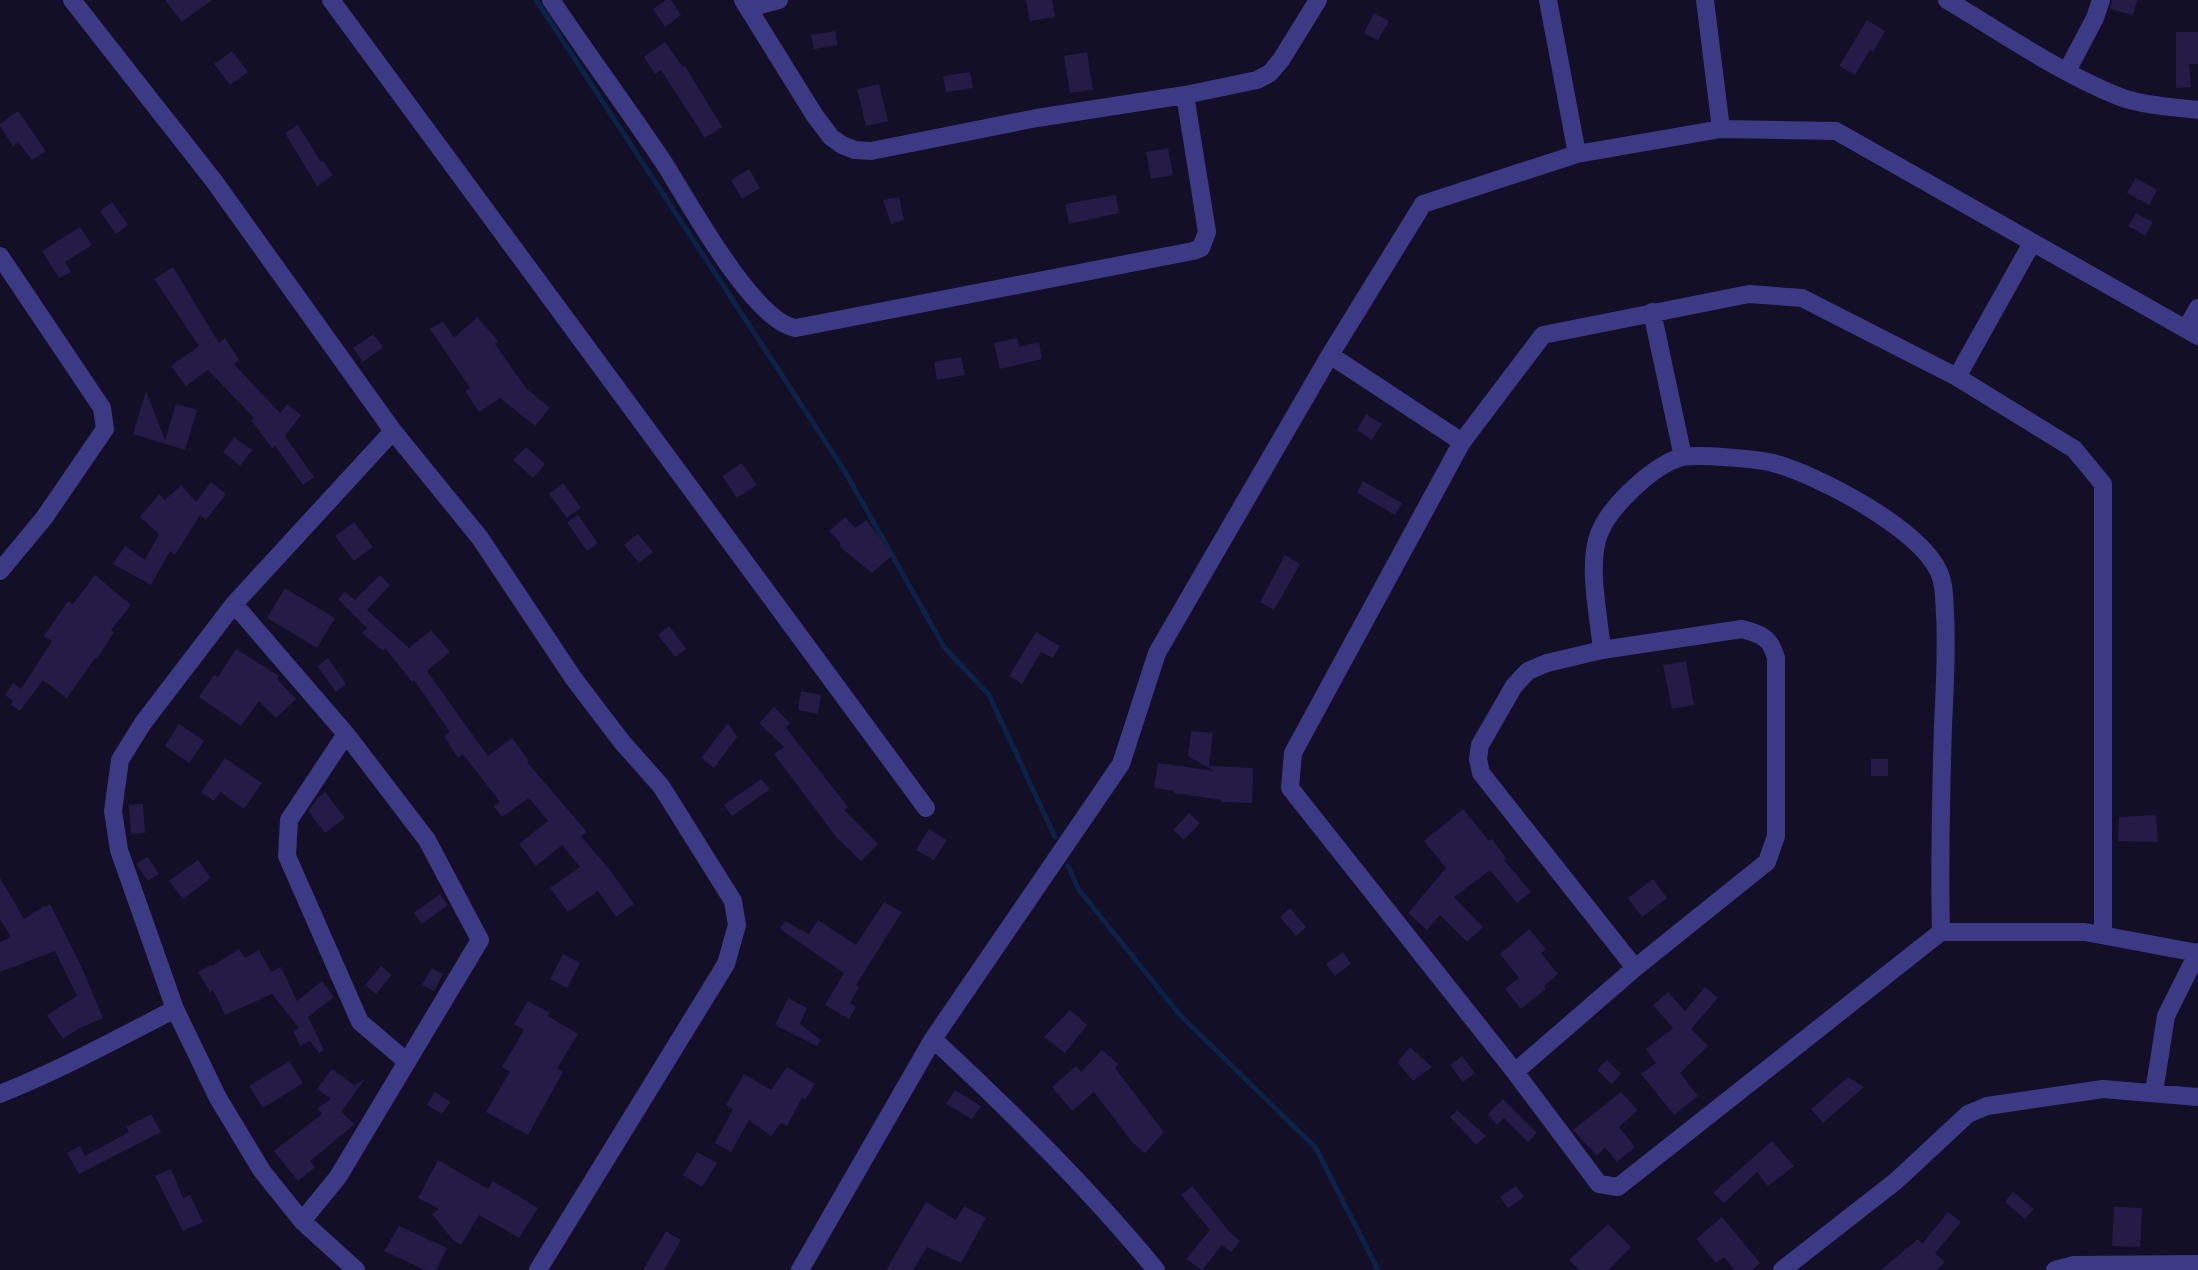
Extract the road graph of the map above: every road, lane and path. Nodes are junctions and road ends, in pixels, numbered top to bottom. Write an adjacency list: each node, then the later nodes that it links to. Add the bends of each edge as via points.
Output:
1 (72, 0): 23 (street, via 214,181)
2 (331, 0): 30 (street)
3 (551, 0): 12 (street, via 665,166 701,227 754,296 787,327 1201,248 1207,232)
4 (779, 0): 10 (street)
5 (1318, 0): 12 (street, via 1270,73 1257,80)
6 (1548, 0): 15 (street)
7 (1705, 0): 14 (street)
8 (1947, 0): 11 (street)
9 (2101, 0): 11 (street)
10 (746, 4): 12 (street, via 815,116 831,137 855,150 888,149 1037,118)
11 (2067, 71): 13 (street, via 2135,102)
12 (1185, 95)
13 (2198, 110)
14 (1721, 129): 15 (street); 16 (street, via 1836,131)
15 (1577, 154): 21 (street, via 1423,204)
16 (2032, 243): 20 (street); 22 (street)
17 (0, 256): 26 (street, via 102,408 104,429 44,518)
18 (2198, 308): 20 (street)
19 (1652, 312): 22 (street, via 1749,294 1802,298); 24 (street, via 1544,335); 25 (street)
20 (2192, 333)
21 (1330, 355): 24 (street); 36 (street, via 1157,653 1121,764)
22 (1957, 377): 32 (street, via 2074,449 2103,484)
23 (393, 431): 27 (street); 45 (street, via 480,538 574,679 661,786 733,901 737,915 726,964)
24 (1462, 442): 38 (street, via 1293,753 1290,788)
25 (1683, 457): 28 (street, via 1628,493 1599,534 1594,562); 31 (street, via 1773,463 1818,482 1912,537 1934,564 1943,587 1946,634)
26 (0, 571)
27 (234, 604): 29 (street); 35 (street, via 143,723 120,760 115,783 113,811 119,850)
28 (1602, 650): 34 (street, via 1528,671 1491,725 1478,759 1481,773); 34 (street, via 1742,629 1766,638 1776,658 1776,836 1767,862)
29 (346, 734): 37 (street, via 289,820 286,856 360,1022); 37 (street, via 427,840 480,940)
30 (926, 807)
31 (1941, 932): 32 (street); 38 (street, via 1618,1187 1599,1184)
32 (2103, 934): 33 (street)
33 (2198, 952): 39 (street, via 2166,1016)
34 (1635, 968): 38 (street)
35 (175, 1009): 40 (street); 42 (street, via 218,1098 262,1171)
36 (933, 1039): 46 (street); 47 (street, via 1109,1213)
37 (406, 1061): 42 (street, via 338,1177)
38 (1515, 1072)
39 (2154, 1093): 41 (street); 48 (street, via 2103,1089 1987,1106 1968,1114 1896,1181)
40 (0, 1094)
41 (2198, 1097)
42 (302, 1221): 44 (street)
43 (2198, 1264): 49 (street, via 2074,1265)
44 (356, 1270)
45 (538, 1270)
46 (800, 1270)
47 (1156, 1270)
48 (1783, 1270)
49 (2055, 1270)

